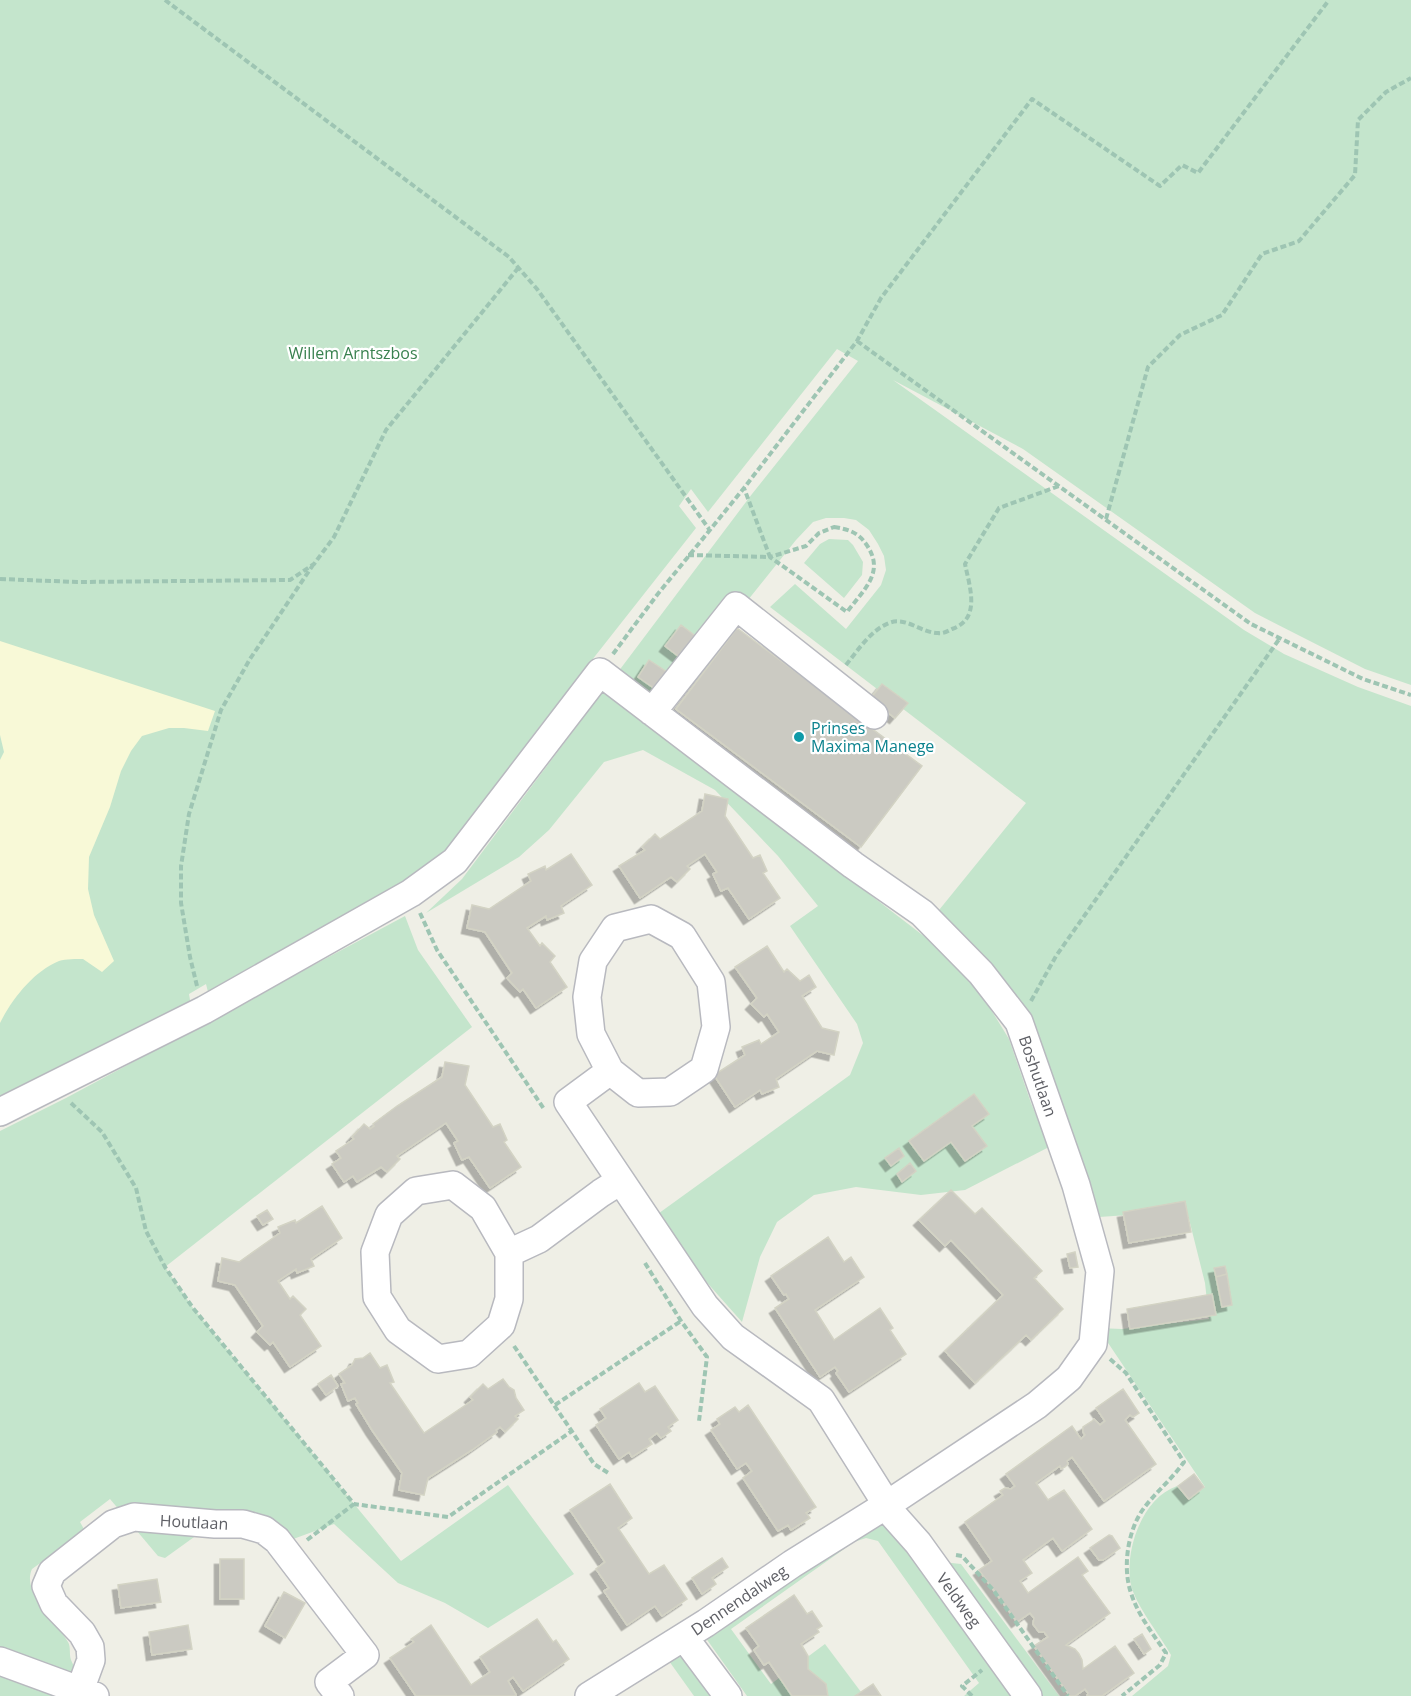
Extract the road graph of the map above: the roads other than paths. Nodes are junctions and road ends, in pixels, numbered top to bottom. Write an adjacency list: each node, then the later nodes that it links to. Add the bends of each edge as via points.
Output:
1 (652, 712): 2 (lane, via 736,606); 4 (lane, Boshutlaan, via 600,672 455,861 411,893 204,1010); 7 (lane, Boshutlaan, via 922,913 981,973 1019,1022 1076,1185 1100,1271 1093,1344 1069,1378 1037,1405)
2 (874, 715)
3 (610, 1071): 3 (lane, via 638,1092 670,1092 704,1069 716,1027 711,982 682,936 651,919 615,928 593,962 587,997 591,1034); 5 (lane, Veldweg, via 567,1102)
4 (0, 1112)
5 (610, 1187): 6 (lane, via 538,1239); 7 (lane, Veldweg, via 733,1337 821,1400)
6 (509, 1253): 6 (lane, via 509,1299 501,1325 469,1354 438,1359 398,1330 377,1297 375,1252 389,1215 416,1191 453,1185 483,1208)
7 (888, 1504): 8 (lane, Dennendalweg); 14 (lane, Veldweg)
8 (684, 1637): 12 (lane, Dennendalweg); 13 (lane)
9 (0, 1661): 10 (lane)
10 (88, 1693): 11 (lane, Houtlaan, via 90,1647 54,1604 46,1586 52,1572 112,1524 134,1517 243,1524 264,1530 277,1540 365,1655 329,1682)
11 (340, 1696)
12 (590, 1696)
13 (728, 1696)
14 (1028, 1696)

